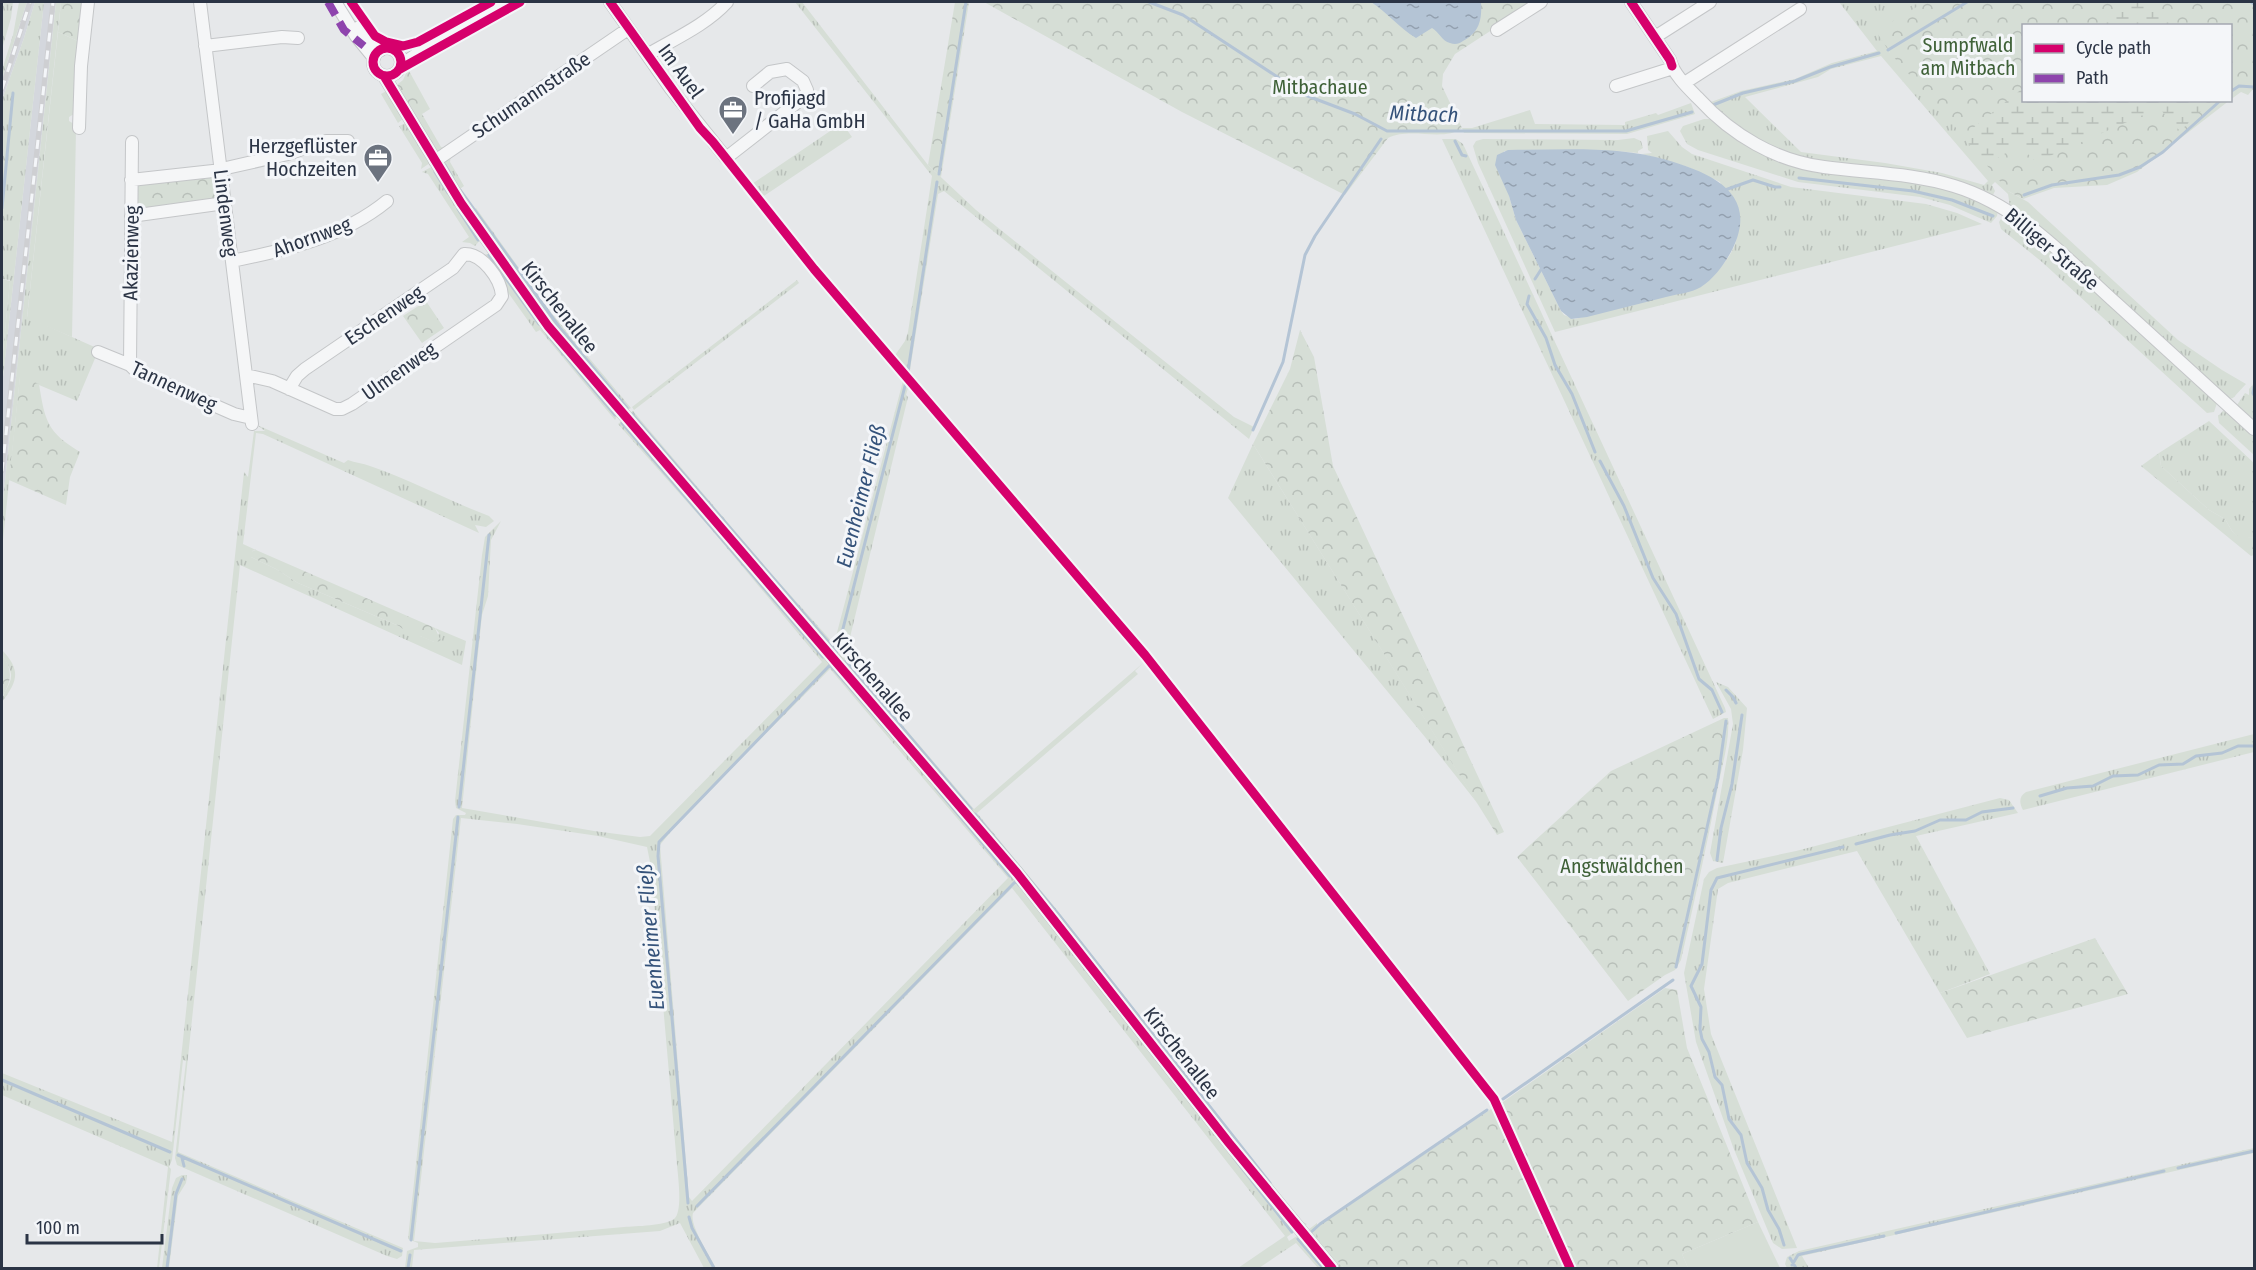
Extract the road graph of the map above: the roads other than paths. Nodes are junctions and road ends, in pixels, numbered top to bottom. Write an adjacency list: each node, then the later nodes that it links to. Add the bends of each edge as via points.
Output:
1 (88, 2): 24 (street)
2 (200, 2): 16 (street, Lindenweg)
3 (335, 2): 17 (street, via 361,44)
4 (344, 2): 17 (street)
5 (508, 2): 19 (street)
6 (610, 2): 12 (street, Im Auel)
7 (727, 2): 18 (street, Im Auel, via 697,26)
8 (1541, 2): 13 (street)
9 (1631, 2): 14 (street, Billiger Straße)
10 (1710, 2): 14 (street)
11 (1800, 9): 21 (street)
12 (628, 29): 18 (street, Im Auel); 27 (street, Schumannstraße)
13 (1497, 30)
14 (1655, 37): 20 (street, Billiger Straße)
15 (298, 38): 16 (street)
16 (205, 46): 28 (street, Lindenweg)
17 (378, 54): 19 (street, via 390,48); 19 (street, Kirschenallee, via 375,70)
18 (647, 55): 22 (street, Im Auel, via 726,158 804,97 807,90 803,81 787,69 770,72)
19 (395, 67): 27 (street, Kirschenallee, via 399,101)
20 (1673, 68): 21 (street, Billiger Straße); 23 (street)
21 (1686, 82): 40 (street, Billiger Straße, via 1724,124 1777,154 1822,167 1938,182 1970,191 2000,206 2047,240)
22 (753, 86)
23 (1617, 86)
24 (76, 122)
25 (348, 141): 28 (street, via 326,141)
26 (132, 142): 29 (street, Akazienweg)
27 (435, 161): 41 (street, Kirschenallee, via 548,326 1017,873)
28 (221, 169): 29 (street); 31 (street, Lindenweg)
29 (131, 180): 32 (street, Akazienweg)
30 (387, 201): 34 (street, Ahornweg, via 332,233 286,250)
31 (225, 203): 32 (street); 34 (street, Lindenweg)
32 (131, 216): 36 (street, Akazienweg)
33 (481, 260): 38 (street, Eschenweg, via 464,254 453,268 305,369); 38 (street, Ulmenweg, via 501,290 499,302 352,404 335,409)
34 (232, 261): 37 (street, Lindenweg)
35 (98, 352): 36 (street, Tannenweg)
36 (130, 365): 39 (street, Tannenweg)
37 (246, 375): 38 (street, Ulmenweg); 39 (street, Lindenweg)
38 (290, 389)
39 (251, 421)
40 (2254, 429)
41 (1332, 1269)

